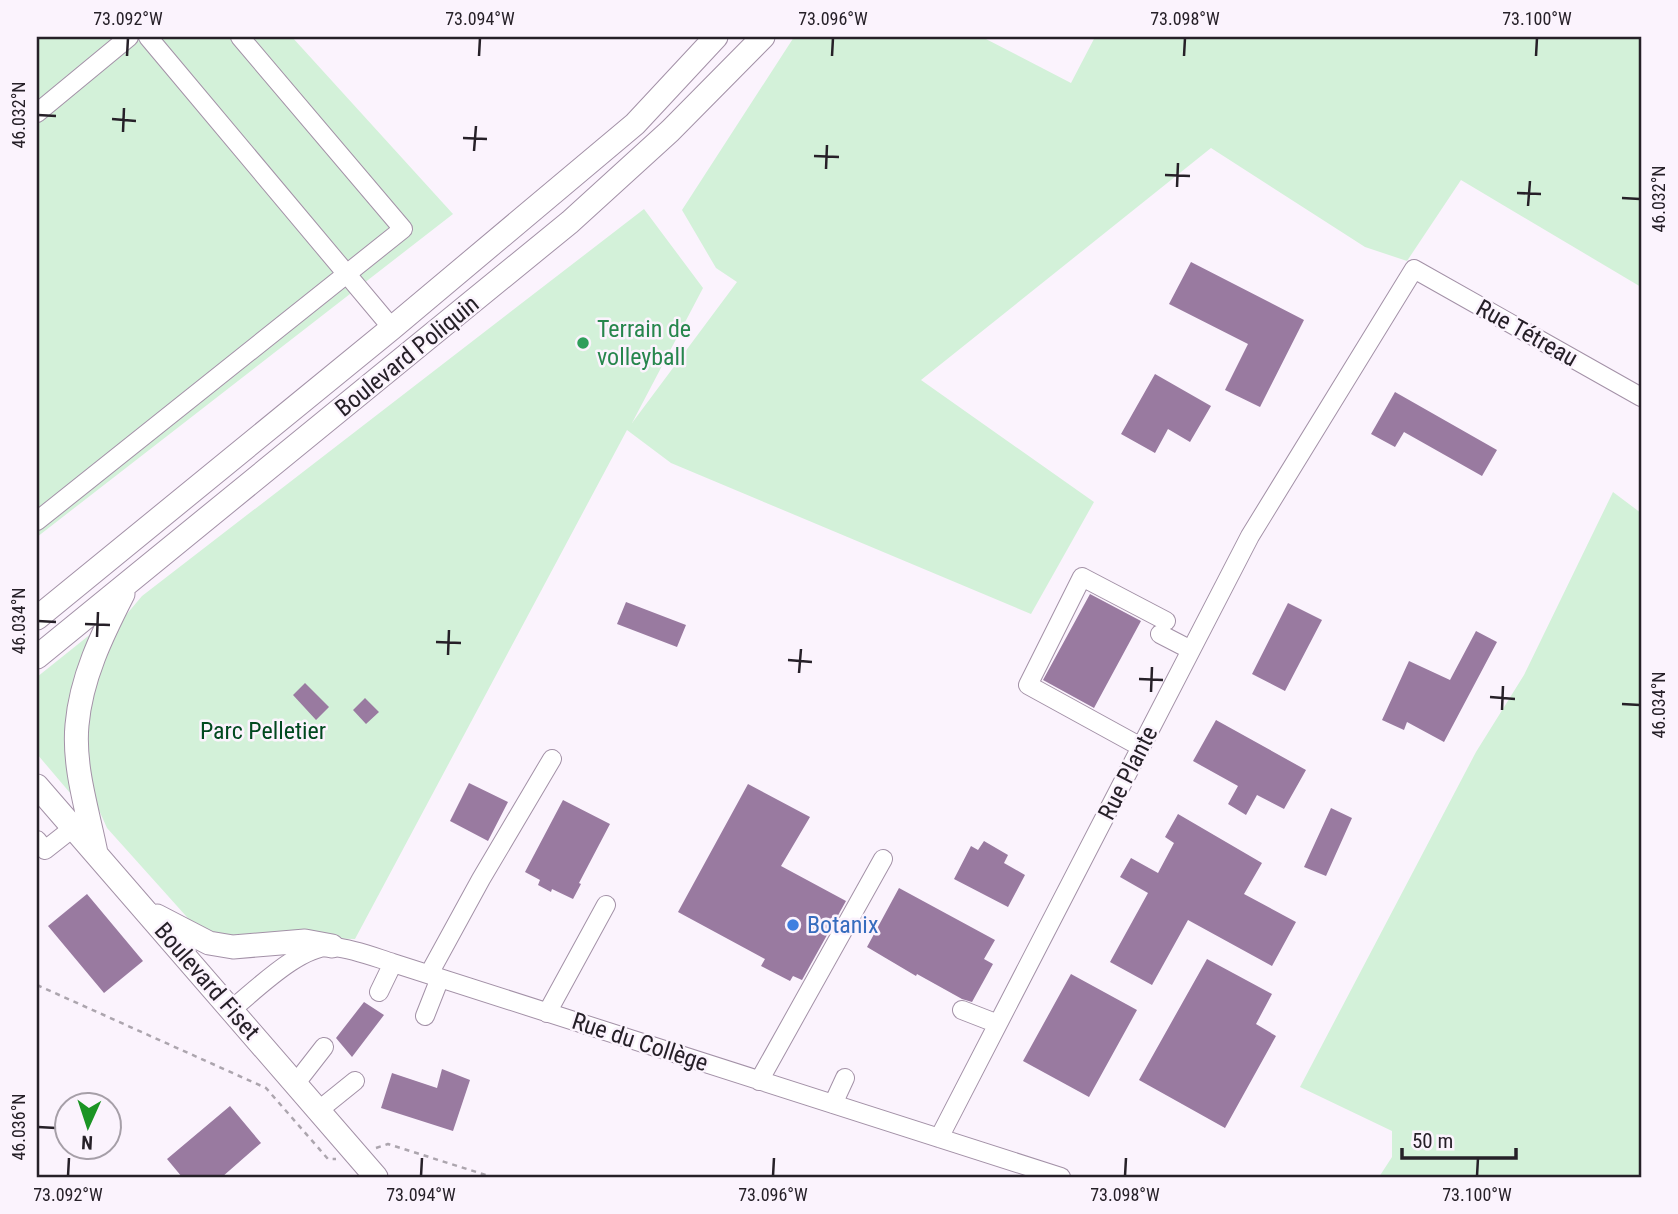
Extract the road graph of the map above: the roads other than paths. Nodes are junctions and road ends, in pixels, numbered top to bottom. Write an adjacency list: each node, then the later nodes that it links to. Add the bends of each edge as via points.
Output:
1 (129, 37): 6 (street)
2 (148, 37): 8 (street)
3 (240, 37): 8 (street, via 403,229)
4 (716, 37): 9 (main road, Boulevard Poliquin, via 635,124)
5 (763, 37): 12 (main road, Boulevard Poliquin, via 670,131 570,222)
6 (37, 113)
7 (1414, 270): 10 (street, Rue Tétreau); 14 (street, Rue Plante, via 1250,536)
8 (346, 273): 9 (street); 11 (street)
9 (392, 328): 13 (main road, Boulevard Poliquin)
10 (1641, 397)
11 (37, 521)
12 (128, 585): 15 (main road, Boulevard Poliquin); 21 (main road, via 97,644 77,727 79,765)
13 (39, 615)
14 (1191, 650): 16 (street, Rue Plante); 16 (street, via 1082,577 1028,685)
15 (37, 657)
16 (1141, 747): 33 (street, Rue Plante)
17 (552, 759): 27 (street, via 481,879)
18 (37, 786): 19 (main road, Boulevard Fiset)
19 (73, 828): 20 (street); 21 (main road, Boulevard Fiset)
20 (40, 852)
21 (97, 856): 24 (main road, Boulevard Fiset)
22 (883, 859): 37 (street)
23 (606, 905): 31 (street)
24 (144, 909): 25 (main road, via 209,943); 29 (main road, Boulevard Fiset)
25 (332, 946): 26 (street, Rue du Collège); 29 (street, via 295,959)
26 (393, 963): 27 (street, Rue du Collège); 28 (street)
27 (434, 976): 31 (street, Rue du Collège); 32 (street)
28 (379, 992)
29 (232, 1009): 38 (main road, Boulevard Fiset)
30 (962, 1010): 33 (street)
31 (547, 1013): 37 (street, Rue du Collège)
32 (425, 1016)
33 (998, 1024): 41 (street, Rue Plante)
34 (324, 1047): 38 (street)
35 (845, 1078): 39 (street)
36 (355, 1081): 40 (street)
37 (760, 1081): 39 (street, Rue du Collège)
38 (296, 1083): 40 (main road, Boulevard Fiset)
39 (833, 1104): 41 (street, Rue du Collège)
40 (319, 1110): 43 (main road, Boulevard Fiset)
41 (939, 1138): 42 (street, Rue du Collège)
42 (1010, 1161): 44 (street); 45 (street, Rue du Collège)
43 (368, 1170)
44 (1001, 1177)
45 (1061, 1177)

